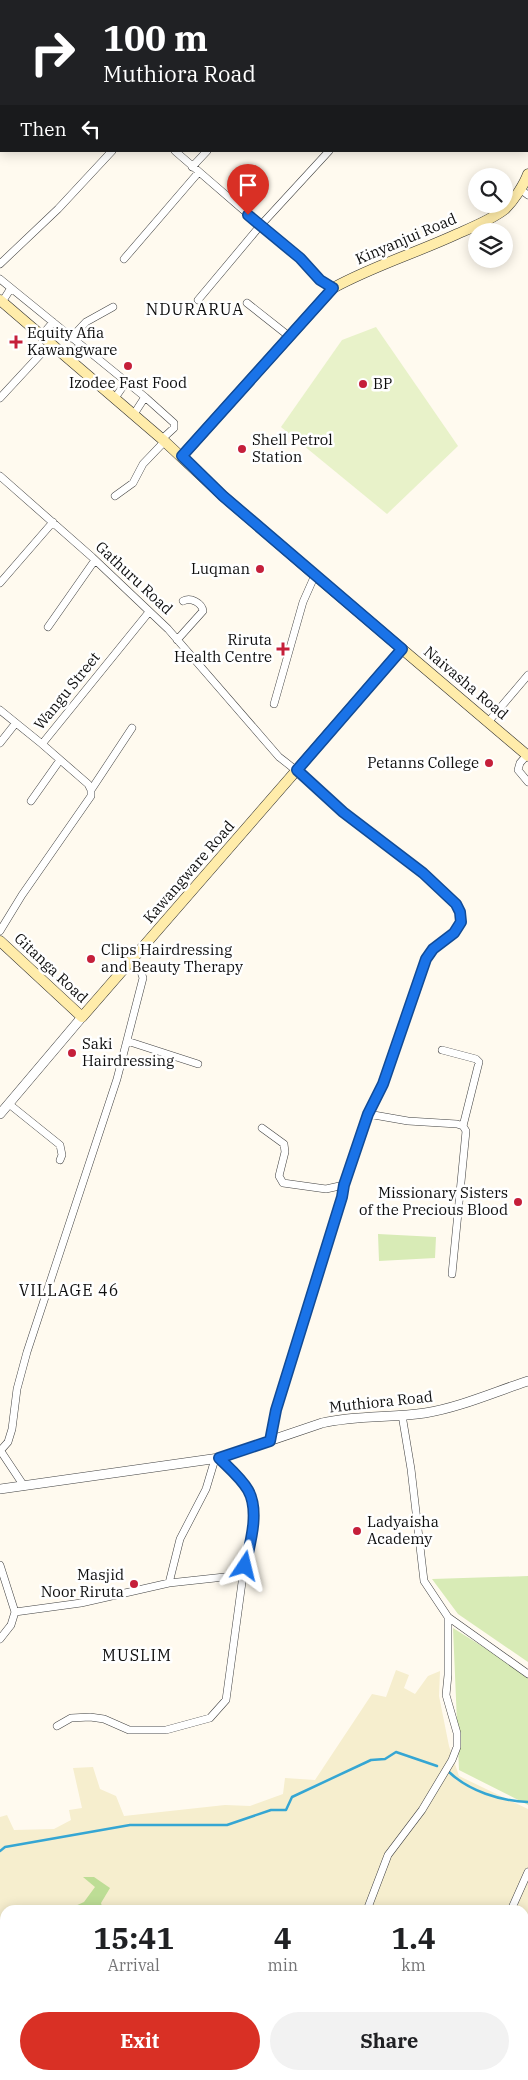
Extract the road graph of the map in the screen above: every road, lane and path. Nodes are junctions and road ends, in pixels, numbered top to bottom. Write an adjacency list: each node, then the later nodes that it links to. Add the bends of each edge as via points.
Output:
1 (111, 152): 11 (street)
2 (176, 152): 5 (street)
3 (206, 152): 5 (street)
4 (328, 152): 9 (street)
5 (192, 166): 6 (street)
6 (198, 173): 9 (street); 10 (street)
7 (528, 174): 8 (main road, Kinyanjui Road)
8 (524, 192): 14 (main road, Kinyanjui Road, via 484,222)
9 (260, 226): 14 (street); 15 (street)
10 (124, 259)
11 (0, 264)
12 (0, 279): 13 (street)
13 (11, 288): 16 (street); 19 (street)
14 (333, 288): 21 (main road)
15 (198, 300)
16 (1, 301): 20 (main road, Naivasha Road)
17 (247, 303): 21 (street)
18 (113, 307): 22 (street, via 86,322)
19 (53, 322): 20 (street); 22 (street)
20 (42, 335): 23 (main road, Naivasha Road)
21 (290, 337): 32 (main road)
22 (71, 338): 24 (street)
23 (51, 342): 25 (main road, Naivasha Road); 28 (street)
24 (80, 344): 25 (street); 26 (street)
25 (70, 359): 29 (main road, Naivasha Road)
26 (126, 382): 27 (street); 29 (street)
27 (145, 397): 30 (street); 31 (street, via 174,423 174,428)
28 (0, 398)
29 (115, 398): 30 (main road, Naivasha Road)
30 (134, 414): 31 (main road, Naivasha Road)
31 (164, 440): 32 (main road, Naivasha Road); 34 (street, via 143,464 133,483)
32 (182, 456): 37 (main road, Naivasha Road)
33 (0, 476): 35 (street, Gathuru Road)
34 (115, 496)
35 (52, 522): 36 (street, Gathuru Road); 38 (street)
36 (95, 560): 40 (street, Gathuru Road); 41 (street)
37 (315, 575): 43 (main road, Naivasha Road); 45 (street, via 303,602)
38 (0, 583)
39 (183, 602): 42 (street, via 194,600 203,611)
40 (150, 612): 42 (street, Gathuru Road); 51 (street, Wangu Street)
41 (48, 627)
42 (177, 640): 54 (street, Gathuru Road, via 264,742)
43 (402, 649): 47 (main road, Naivasha Road); 54 (main road, Kawangware Road)
44 (528, 675): 47 (street)
45 (274, 704)
46 (0, 710): 48 (street)
47 (489, 721): 52 (main road, Naivasha Road)
48 (14, 724): 50 (street); 51 (street)
49 (132, 728): 56 (street)
50 (0, 743)
51 (42, 744): 53 (street, Wangu Street)
52 (527, 755): 55 (street, Naivasha Road, via 518,770)
53 (60, 760): 56 (street, Wangu Street); 57 (street)
54 (297, 770): 60 (main road, Kawangware Road); 67 (street, Gathuru Road, via 343,812 423,873 456,904 460,912 461,922 454,933 433,949 426,959 383,1084)
55 (528, 782)
56 (91, 790): 58 (street, via 86,804)
57 (31, 800)
58 (0, 931)
59 (0, 941): 61 (main road, Gitanga Road)
60 (132, 962): 61 (main road, Kawangware Road); 62 (street, via 143,978)
61 (82, 1017): 65 (street, Kawangware Road)
62 (127, 1041): 64 (street); 76 (street, via 118,1079 27,1352 10,1436)
63 (442, 1050): 68 (street, via 479,1062)
64 (198, 1064)
65 (9, 1104): 66 (street, Kawangware Road); 70 (street, via 60,1145)
66 (0, 1114)
67 (368, 1114): 68 (street); 71 (street, Gathuru Road)
68 (463, 1126): 72 (street, via 466,1130)
69 (262, 1128): 71 (street, via 284,1144 286,1152 280,1176 283,1183 326,1189)
70 (60, 1160)
71 (344, 1185): 75 (street, Gathuru Road, via 276,1410)
72 (452, 1274)
73 (528, 1381): 74 (street, Muthiora Road, via 457,1406)
74 (402, 1415): 75 (street, Muthiora Road, via 338,1419); 84 (street, via 424,1581)
75 (270, 1441): 77 (street, Muthiora Road)
76 (0, 1450): 78 (street)
77 (217, 1459): 78 (street, Muthiora Road); 81 (street, via 242,1482 252,1502); 82 (street, via 206,1490 180,1539)
78 (24, 1486): 79 (street, Muthiora Road)
79 (0, 1489)
80 (0, 1565): 83 (street)
81 (244, 1575): 82 (street); 87 (street, via 230,1684 226,1700 210,1718 166,1730 129,1730 104,1719 90,1717 71,1718)
82 (169, 1583): 83 (street, via 81,1603)
83 (15, 1612): 85 (street, via 11,1625)
84 (448, 1617): 86 (street); 89 (street, via 446,1695 458,1748 422,1810 388,1856)
85 (0, 1639)
86 (528, 1674)
87 (57, 1726)
88 (528, 1872): 90 (street)
89 (369, 1905)
90 (513, 1905)

